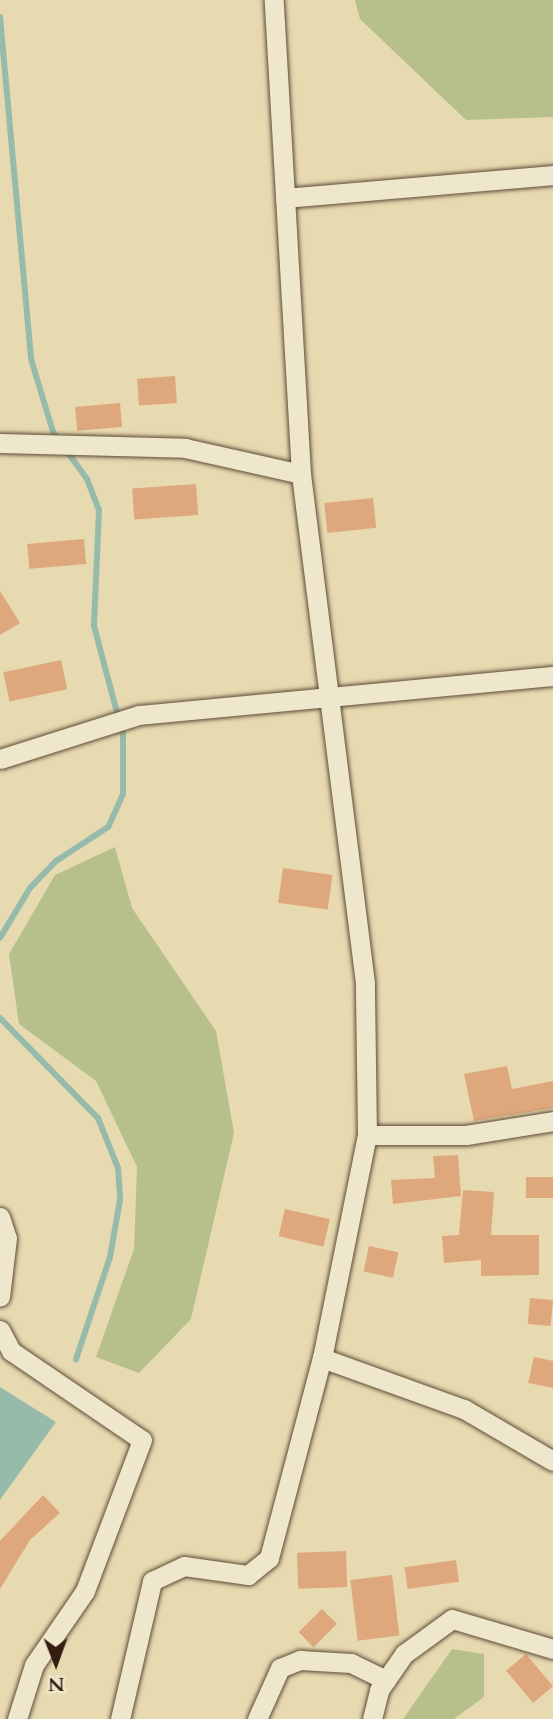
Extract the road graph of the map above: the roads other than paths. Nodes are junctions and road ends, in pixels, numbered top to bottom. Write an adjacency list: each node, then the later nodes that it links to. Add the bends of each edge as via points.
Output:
1 (274, 0): 3 (street)
2 (553, 175): 3 (street)
3 (285, 198): 5 (street)
4 (0, 443): 5 (street, via 185,448)
5 (301, 474): 7 (street)
6 (553, 676): 7 (street)
7 (332, 695): 8 (street, via 139,715 104,722); 10 (street, via 371,1040)
8 (0, 759)
9 (553, 1121): 10 (street, via 466,1135)
10 (367, 1135): 14 (street)
11 (0, 1217): 12 (street, via 7,1238)
12 (0, 1297)
13 (0, 1330): 18 (street, via 11,1351 142,1440 85,1591 34,1665)
14 (322, 1358): 15 (street, via 464,1409); 19 (street, via 269,1558 248,1576 184,1566 163,1570 152,1581)
15 (553, 1461)
16 (553, 1649): 17 (street, via 452,1619 404,1654)
17 (386, 1680): 20 (street, via 351,1663 300,1660 280,1668); 21 (street)
18 (17, 1719)
19 (120, 1719)
20 (257, 1719)
21 (372, 1719)

